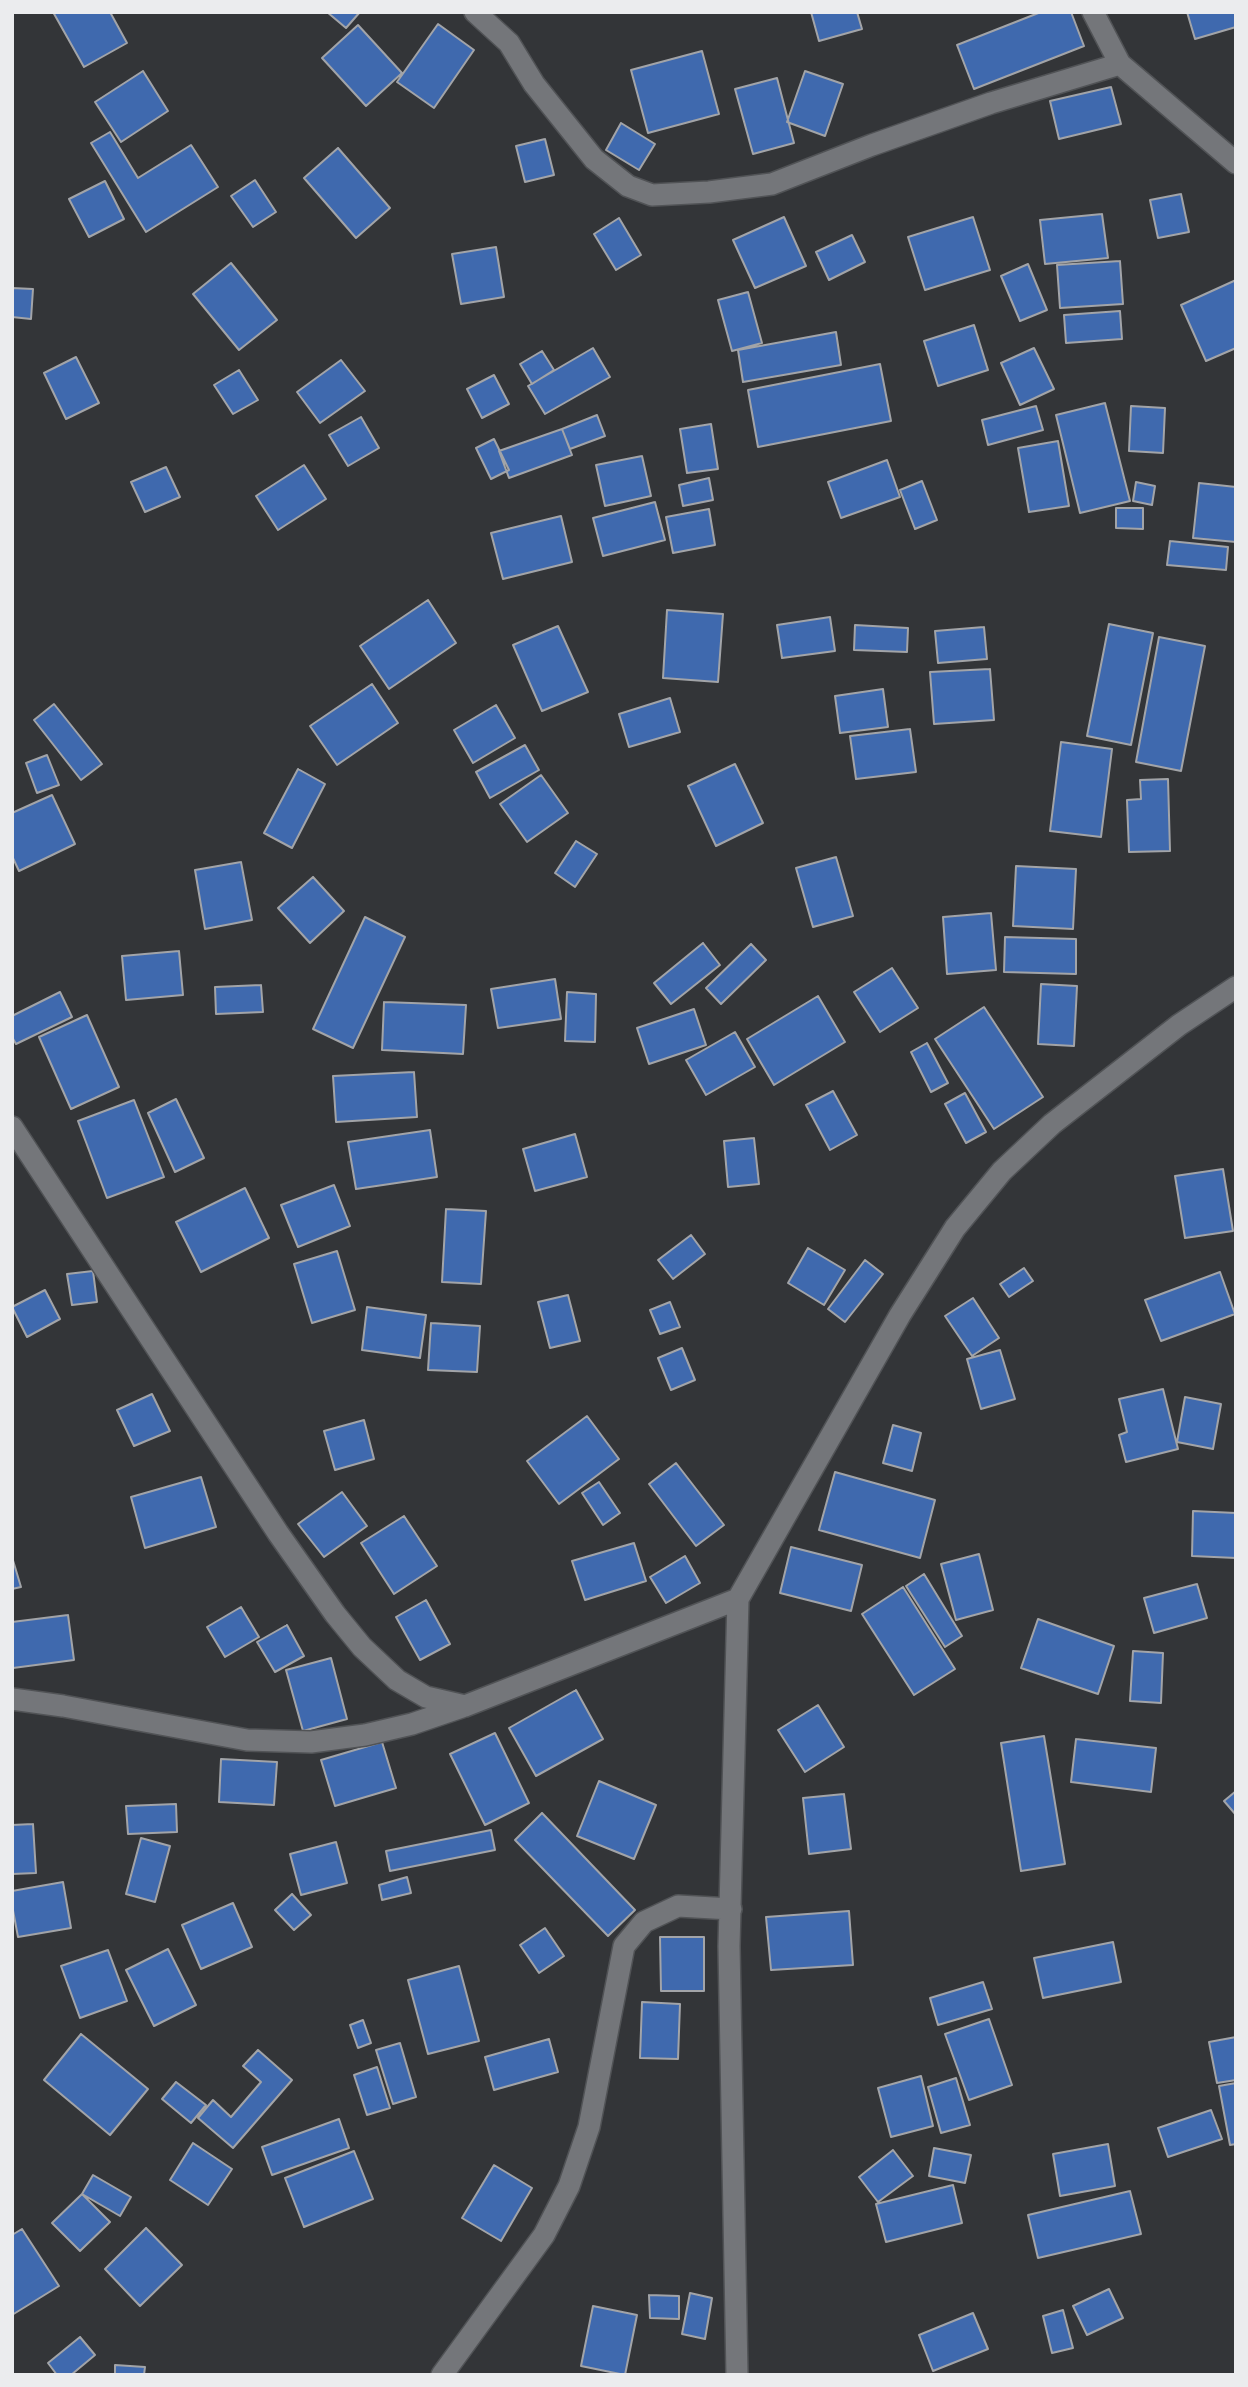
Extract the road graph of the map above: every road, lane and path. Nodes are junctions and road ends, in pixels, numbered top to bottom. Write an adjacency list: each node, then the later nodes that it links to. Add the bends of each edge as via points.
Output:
1 (475, 12): 3 (street, via 509,43 534,84 594,159 628,186 652,195 772,184 991,103)
2 (1093, 12): 3 (street)
3 (1120, 64): 4 (street)
4 (1236, 163)
5 (1236, 987): 7 (street, via 1052,1124 1002,1171 955,1228 900,1315)
6 (12, 1127): 9 (street, via 335,1614 397,1680 426,1697)
7 (738, 1599): 9 (street); 10 (street)
8 (12, 1699): 9 (street, via 247,1740 311,1742 365,1735)
9 (465, 1706)
10 (731, 1909): 11 (street, via 678,1906 644,1922 624,1946 589,2127 569,2186 544,2235); 12 (street)
11 (442, 2375)
12 (737, 2375)

